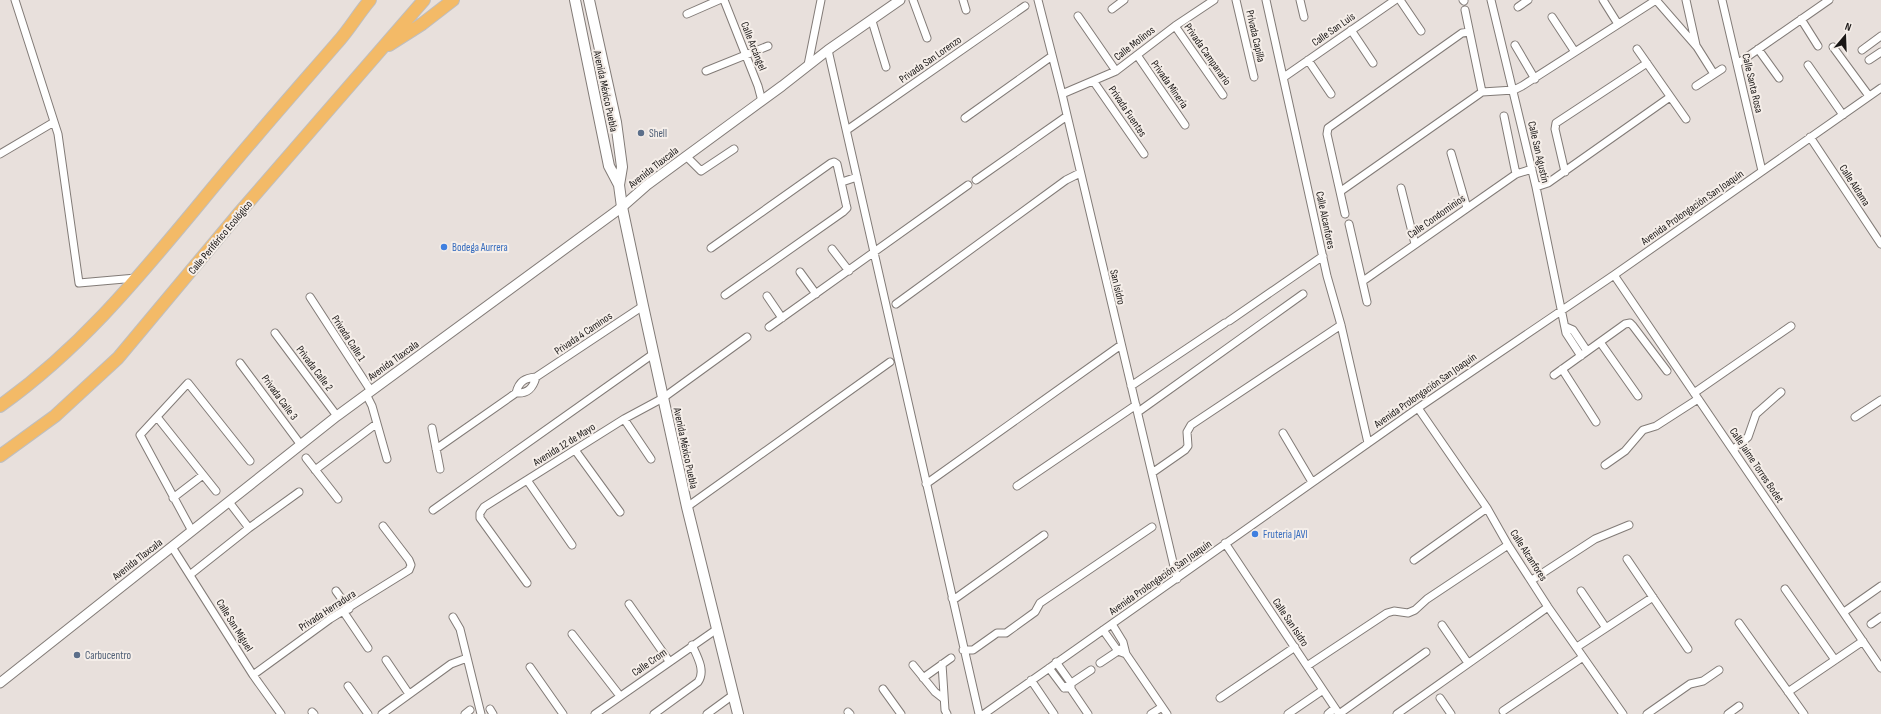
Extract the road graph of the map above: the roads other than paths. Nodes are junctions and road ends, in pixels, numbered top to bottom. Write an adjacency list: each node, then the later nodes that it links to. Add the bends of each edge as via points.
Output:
1 (15, 0): 95 (street)
2 (362, 0): 34 (highway)
3 (370, 0): 34 (highway)
4 (424, 0): 59 (highway, Calle Periférico Ecológico)
5 (453, 0): 59 (highway, via 422,24)
6 (575, 0): 112 (main road, Avenida México Puebla, via 610,166)
7 (589, 0): 112 (main road, Avenida México Puebla, via 616,122 622,167)
8 (719, 0): 35 (street)
9 (724, 0): 62 (street, Calle Arcángel)
10 (821, 0): 68 (street)
11 (900, 0): 40 (street, Avenida Tlaxcala)
12 (913, 0): 47 (street)
13 (963, 0): 32 (street)
14 (1038, 0): 61 (street, San Isidro)
15 (1124, 0): 31 (street)
16 (1214, 0): 42 (street, Calle Molinos)
17 (1236, 0): 75 (street, Privada Capilla)
18 (1266, 0): 76 (street, Calle Alcanfores)
19 (1300, 0): 37 (street)
20 (1395, 0): 43 (street, Calle San Luis)
21 (1400, 0): 44 (street)
22 (1491, 0): 82 (street, Calle San Agustín)
23 (1528, 0): 30 (street)
24 (1603, 0): 41 (street)
25 (1656, 0): 41 (street); 51 (street)
26 (1686, 0): 51 (street)
27 (1722, 0): 67 (street, Calle Santa Rosa)
28 (1829, 0): 39 (street)
29 (1025, 6): 97 (street, Privada San Lorenzo)
30 (1518, 7)
31 (1112, 9)
32 (966, 10)
33 (1465, 10): 45 (street)
34 (359, 13): 130 (highway, via 338,42 266,123)
35 (687, 14)
36 (1078, 16): 73 (street)
37 (1304, 17)
38 (1552, 17): 57 (street)
39 (1801, 19): 50 (street); 54 (street)
40 (872, 21): 55 (street, Avenida Tlaxcala); 70 (street)
41 (1618, 24): 57 (street)
42 (1175, 26): 60 (street, Calle Molinos); 86 (street, Privada Campanario)
43 (1351, 30): 63 (street, Calle San Luis); 65 (street)
44 (1421, 31)
45 (1469, 32): 83 (street); 116 (street, via 1462,34 1328,128 1327,134)
46 (1881, 36): 56 (street)
47 (927, 38)
48 (1515, 45): 78 (street)
49 (768, 46): 62 (street)
50 (1818, 46)
51 (1697, 47): 74 (street)
52 (1833, 47): 87 (street)
53 (1637, 49): 66 (street)
54 (1758, 49): 67 (street); 77 (street)
55 (828, 50): 68 (street, Avenida Tlaxcala); 97 (street)
56 (1862, 50)
57 (1575, 52): 78 (street)
58 (1881, 52): 64 (street)
59 (376, 53): 183 (highway, Calle Periférico Ecológico, via 118,358 55,416)
60 (1137, 55): 73 (street, Calle Molinos); 96 (street, Privada Minería)
61 (1052, 56): 84 (street, San Isidro); 93 (street)
62 (745, 57): 72 (street); 89 (street, Calle Arcángel)
63 (1308, 60): 76 (street, Calle San Luis); 85 (street)
64 (1869, 60)
65 (1373, 63)
66 (1647, 63): 88 (street); 106 (street, via 1556,123 1555,129)
67 (1737, 64): 105 (street, Calle Santa Rosa)
68 (808, 65): 89 (street, Avenida Tlaxcala)
69 (1808, 65): 90 (street)
70 (886, 67)
71 (1722, 69): 74 (street)
72 (706, 71)
73 (1116, 71): 79 (street, Calle Molinos)
74 (1714, 74): 80 (street)
75 (1254, 77)
76 (1284, 77): 126 (street, Calle Alcanfores)
77 (1779, 78)
78 (1535, 79): 82 (street)
79 (1094, 82): 84 (street, Calle Molinos); 102 (street, Privada Fuentes)
80 (1696, 86)
81 (1881, 88): 87 (street, Avenida Prolongación San Joaquín)
82 (1514, 90): 83 (street); 104 (street, Calle San Agustín)
83 (1482, 92): 116 (street)
84 (1062, 94): 91 (street, San Isidro)
85 (1331, 94)
86 (1223, 95)
87 (1869, 96): 90 (street, Avenida Prolongación San Joaquín)
88 (1670, 97): 94 (street); 106 (street)
89 (762, 100): 103 (street, Avenida Tlaxcala)
90 (1843, 115): 98 (street, Avenida Prolongación San Joaquín)
91 (1067, 116): 107 (street, San Isidro); 110 (street)
92 (1504, 116): 108 (street)
93 (965, 118)
94 (1686, 119)
95 (54, 122): 101 (street); 130 (street, via 58,134 80,283)
96 (1185, 125)
97 (847, 130): 109 (street)
98 (1810, 137): 105 (street, Avenida Prolongación San Joaquín); 122 (street, Calle Aldama)
99 (734, 149): 103 (street, via 701,172)
100 (1451, 153): 118 (street)
101 (0, 154)
102 (1144, 154)
103 (686, 156): 117 (street, Avenida Tlaxcala)
104 (1532, 169): 108 (street, Calle Condominios); 114 (street, Calle San Agustín)
105 (1762, 171): 129 (street, Avenida Prolongación San Joaquín)
106 (1565, 172): 114 (street)
107 (1080, 173): 138 (street, via 1066,180); 149 (street, San Isidro)
108 (1520, 173): 118 (street, Calle Condominios)
109 (857, 177): 111 (street); 125 (street)
110 (976, 180)
111 (842, 182): 123 (street, via 837,164 831,163); 134 (street, via 846,204 843,212)
112 (619, 185): 117 (main road, Avenida México Puebla)
113 (968, 186): 125 (street)
114 (1536, 187): 140 (street, Calle San Agustín)
115 (1401, 188): 121 (street)
116 (1341, 191): 119 (street)
117 (622, 207): 139 (main road, Avenida México Puebla); 161 (street, Avenida Tlaxcala)
118 (1467, 208): 121 (street, Calle Condominios)
119 (1345, 214)
120 (1350, 224): 131 (street)
121 (1415, 244): 131 (street, Calle Condominios)
122 (1881, 244)
123 (711, 248)
124 (832, 249): 127 (street)
125 (875, 252): 127 (street); 195 (street)
126 (1323, 256): 142 (street, Calle Alcanfores); 159 (street)
127 (848, 271): 132 (street)
128 (800, 272): 132 (street)
129 (1614, 275): 140 (street, Avenida Prolongación San Joaquín); 164 (street, Calle Jaime Torres Bodet)
130 (139, 278): 167 (highway, via 85,335 36,380)
131 (1363, 281): 137 (street)
132 (816, 294): 141 (street)
133 (1303, 294): 168 (street)
134 (725, 295)
135 (767, 296): 141 (street)
136 (310, 297): 161 (street, Privada Calle 1)
137 (1367, 302)
138 (896, 304)
139 (643, 306): 151 (main road, Avenida México Puebla); 158 (street, Privada 4 Caminos)
140 (1562, 310): 144 (street, Calle San Agustín); 169 (street, Avenida Prolongación San Joaquín)
141 (782, 318): 145 (street)
142 (1341, 325): 178 (street, Calle Alcanfores); 191 (street, via 1191,425 1188,446)
143 (1791, 326): 164 (street)
144 (1566, 327): 150 (street, via 1573,330); 152 (street, Calle San Agustín, via 1566,333)
145 (769, 328)
146 (275, 333): 170 (street, Privada Calle 2)
147 (747, 337): 165 (street, Avenida 12 de Mayo)
148 (1600, 342): 150 (street); 156 (street, via 1630,323); 163 (street)
149 (1121, 346): 159 (street, San Isidro); 195 (street)
150 (1587, 351): 152 (street)
151 (653, 354): 165 (main road, Avenida México Puebla); 204 (street)
152 (1581, 356): 155 (street)
153 (890, 362): 202 (street)
154 (240, 363): 179 (street, Privada Calle 3)
155 (1562, 369): 157 (street); 174 (street)
156 (1667, 371)
157 (1554, 375)
158 (536, 378): 162 (street, Privada 4 Caminos, via 530,390); 162 (street, Privada 4 Caminos, via 526,378)
159 (1131, 386): 168 (street, San Isidro)
160 (1780, 392): 182 (street, via 1756,414 1748,437)
161 (368, 393): 170 (street, Avenida Tlaxcala); 175 (street, Privada Calle 1)
162 (516, 393): 180 (street, Privada 4 Caminos)
163 (1638, 396)
164 (1696, 396): 182 (street, Calle Jaime Torres Bodet); 188 (street, via 1656,426 1643,430 1625,451)
165 (663, 398): 173 (street, Avenida 12 de Mayo); 202 (main road, Avenida México Puebla)
166 (1881, 400): 172 (street)
167 (0, 406)
168 (1137, 408): 191 (street, San Isidro); 196 (street)
169 (1418, 408): 178 (street, Avenida Prolongación San Joaquín); 203 (street, Calle Alcanfores)
170 (337, 416): 179 (street, Avenida Tlaxcala)
171 (157, 417): 187 (street, via 188,383); 192 (street); 199 (street, via 140,435)
172 (1855, 417)
173 (624, 419): 181 (street, Avenida 12 de Mayo); 186 (street)
174 (1596, 422)
175 (376, 424): 185 (street, Privada Calle 1); 190 (street)
176 (432, 428): 180 (street)
177 (1283, 433): 194 (street)
178 (1368, 443): 194 (street, Avenida Prolongación San Joaquín)
179 (301, 445): 201 (street, Avenida Tlaxcala)
180 (436, 449): 189 (street)
181 (575, 450): 193 (street, Avenida 12 de Mayo); 205 (street)
182 (1733, 450): 231 (street, Calle Jaime Torres Bodet)
183 (0, 456)
184 (306, 458): 190 (street)
185 (388, 459)
186 (651, 459)
187 (250, 461)
188 (1605, 465)
189 (440, 469)
190 (315, 470): 200 (street)
191 (1152, 473): 219 (street, San Isidro)
192 (203, 475): 197 (street); 199 (street)
193 (527, 480): 213 (street); 221 (street, Avenida 12 de Mayo, via 480,513 480,518)
194 (1312, 482): 212 (street, Avenida Prolongación San Joaquín)
195 (926, 484): 227 (street)
196 (1017, 486)
197 (216, 491)
198 (299, 492): 209 (street)
199 (173, 498): 210 (street)
200 (338, 499)
201 (229, 502): 209 (street); 210 (street, Avenida Tlaxcala)
202 (687, 507): 238 (main road, Avenida México Puebla)
203 (1487, 508): 214 (street, Calle Alcanfores); 217 (street)
204 (433, 510)
205 (620, 512)
206 (1629, 525): 220 (street, via 1595,539)
207 (383, 526): 230 (street, Privada Herradura, via 411,565 409,570)
208 (1152, 527): 249 (street, via 1040,603 1035,612 1006,633 997,633 973,650)
209 (249, 528): 218 (street)
210 (192, 531): 215 (street, Avenida Tlaxcala)
211 (1044, 535): 227 (street, via 956,598)
212 (1225, 544): 219 (street, Avenida Prolongación San Joaquín); 245 (street, Calle San Isidro)
213 (572, 545)
214 (1508, 545): 220 (street, Calle Alcanfores); 264 (street, via 1427,599 1415,610 1408,613 1388,612)
215 (172, 547): 218 (street, Calle San Miguel); 273 (street, Avenida Tlaxcala)
216 (1627, 559): 226 (street)
217 (1414, 560)
218 (191, 574): 270 (street, Calle San Miguel)
219 (1177, 579): 235 (street, Avenida Prolongación San Joaquín)
220 (1532, 580): 229 (street, Calle Alcanfores)
221 (526, 583)
222 (1881, 586): 231 (street)
223 (1785, 589): 257 (street)
224 (336, 591): 230 (street)
225 (1581, 591): 239 (street)
226 (1653, 597): 239 (street); 248 (street)
227 (952, 598): 249 (street)
228 (629, 604): 258 (street)
229 (1548, 607): 246 (street, Calle Alcanfores); 261 (street)
230 (346, 610): 247 (street); 270 (street, Privada Herradura)
231 (1844, 612): 242 (street, Calle Jaime Torres Bodet)
232 (1881, 617): 236 (street)
233 (453, 618): 254 (street, via 460,629)
234 (1739, 623): 278 (street)
235 (1112, 624): 240 (street, Avenida Prolongación San Joaquín); 244 (street)
236 (1871, 624)
237 (1442, 625): 261 (street)
238 (717, 628): 243 (street, Calle Crom); 280 (main road, Avenida México Puebla)
239 (1606, 628): 246 (street)
240 (1103, 630): 250 (street); 259 (street, Avenida Prolongación San Joaquín)
241 (572, 634): 281 (street)
242 (1863, 641): 257 (street); 267 (street, Calle Jaime Torres Bodet)
243 (692, 645): 258 (street, Calle Crom); 296 (street, via 702,670 702,677)
244 (1125, 646): 250 (street); 252 (street)
245 (1295, 647): 264 (street, Calle San Isidro); 282 (street)
246 (1577, 647): 253 (street, Calle Alcanfores)
247 (368, 648)
248 (1688, 649)
249 (963, 650): 300 (street)
250 (1118, 651): 252 (street); 260 (street)
251 (1426, 652): 287 (street)
252 (1126, 654): 286 (street)
253 (1583, 656): 288 (street); 310 (street, Calle Alcanfores)
254 (467, 658): 279 (street, via 451,664); 293 (street)
255 (951, 658): 262 (street)
256 (386, 660): 279 (street)
257 (1835, 660): 278 (street)
258 (669, 661): 281 (street, Calle Crom)
259 (1056, 662): 266 (street, Avenida Prolongación San Joaquín); 275 (street)
260 (1100, 663)
261 (1468, 663): 308 (street)
262 (942, 664): 271 (street); 284 (street)
263 (913, 665): 271 (street)
264 (1307, 666): 277 (street, Calle San Isidro)
265 (530, 667): 294 (street)
266 (1049, 668): 272 (street, Avenida Prolongación San Joaquín); 275 (street)
267 (1881, 668)
268 (1091, 670): 275 (street)
269 (1719, 670): 311 (street, via 1704,681 1690,684)
270 (254, 675): 290 (street, Calle San Miguel)
271 (923, 678): 284 (street)
272 (1031, 680): 301 (street, Avenida Prolongación San Joaquín); 302 (street)
273 (0, 683)
274 (348, 686): 291 (street)
275 (1068, 687): 303 (street)
276 (883, 689): 299 (street)
277 (1323, 690): 287 (street, Calle San Isidro); 306 (street)
278 (1788, 692): 313 (street)
279 (409, 694): 292 (street)
280 (733, 695): 297 (street); 298 (main road, Avenida México Puebla)
281 (620, 696): 295 (street, Calle Crom)
282 (1220, 698)
283 (1440, 698): 309 (street)
284 (944, 699): 289 (street)
285 (1740, 706): 312 (street)
286 (1162, 707): 304 (street); 305 (street)
287 (1337, 711): 307 (street)
288 (1503, 711)
289 (943, 713)
290 (281, 714)
291 (368, 714)
292 (382, 714)
293 (481, 714)
294 (563, 714)
295 (595, 714)
296 (654, 714)
297 (707, 714)
298 (738, 714)
299 (901, 714)
300 (978, 714)
301 (984, 714)
302 (1054, 714)
303 (1088, 714)
304 (1151, 714)
305 (1167, 714)
306 (1288, 714)
307 (1328, 714)
308 (1397, 714)
309 (1451, 714)
310 (1622, 714)
311 (1647, 714)
312 (1728, 714)
313 (1804, 714)

